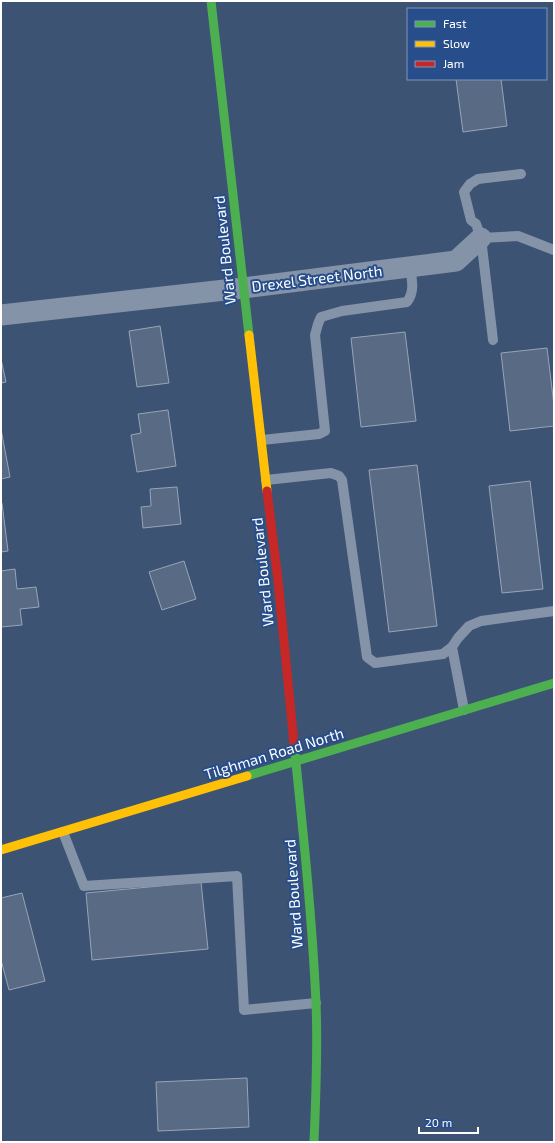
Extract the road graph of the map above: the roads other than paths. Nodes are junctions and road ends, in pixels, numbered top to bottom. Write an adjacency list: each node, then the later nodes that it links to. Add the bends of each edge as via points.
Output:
1 (211, 1): 6 (main road, Ward Boulevard)
2 (521, 174): 3 (lane, via 478,179 464,192 471,220 476,224)
3 (481, 238): 4 (lane, via 518,236); 5 (street, Drexel Street North, via 456,261); 8 (lane)
4 (554, 250)
5 (410, 267): 6 (street, Drexel Street North); 9 (lane, via 413,286 412,296 407,302 342,311 321,317 315,335 325,430 319,434)
6 (243, 288): 7 (street, Drexel Street North); 9 (main road, Ward Boulevard)
7 (1, 315)
8 (493, 340)
9 (262, 440): 10 (main road, Ward Boulevard)
10 (266, 480): 12 (lane, via 331,473 342,480 367,657 375,663 443,654); 15 (main road, Ward Boulevard)
11 (554, 611): 12 (lane, via 481,621 469,626)
12 (452, 647): 14 (lane)
13 (554, 683): 14 (main road, Tilghman Road North)
14 (464, 710): 15 (main road, Tilghman Road North)
15 (297, 761): 16 (main road, Tilghman Road North); 18 (main road, Ward Boulevard)
16 (63, 832): 17 (main road, Tilghman Road North); 18 (lane, via 84,886 237,876 244,1010)
17 (1, 850)
18 (316, 1002): 19 (main road, Ward Boulevard, via 317,1078)
19 (314, 1142)

